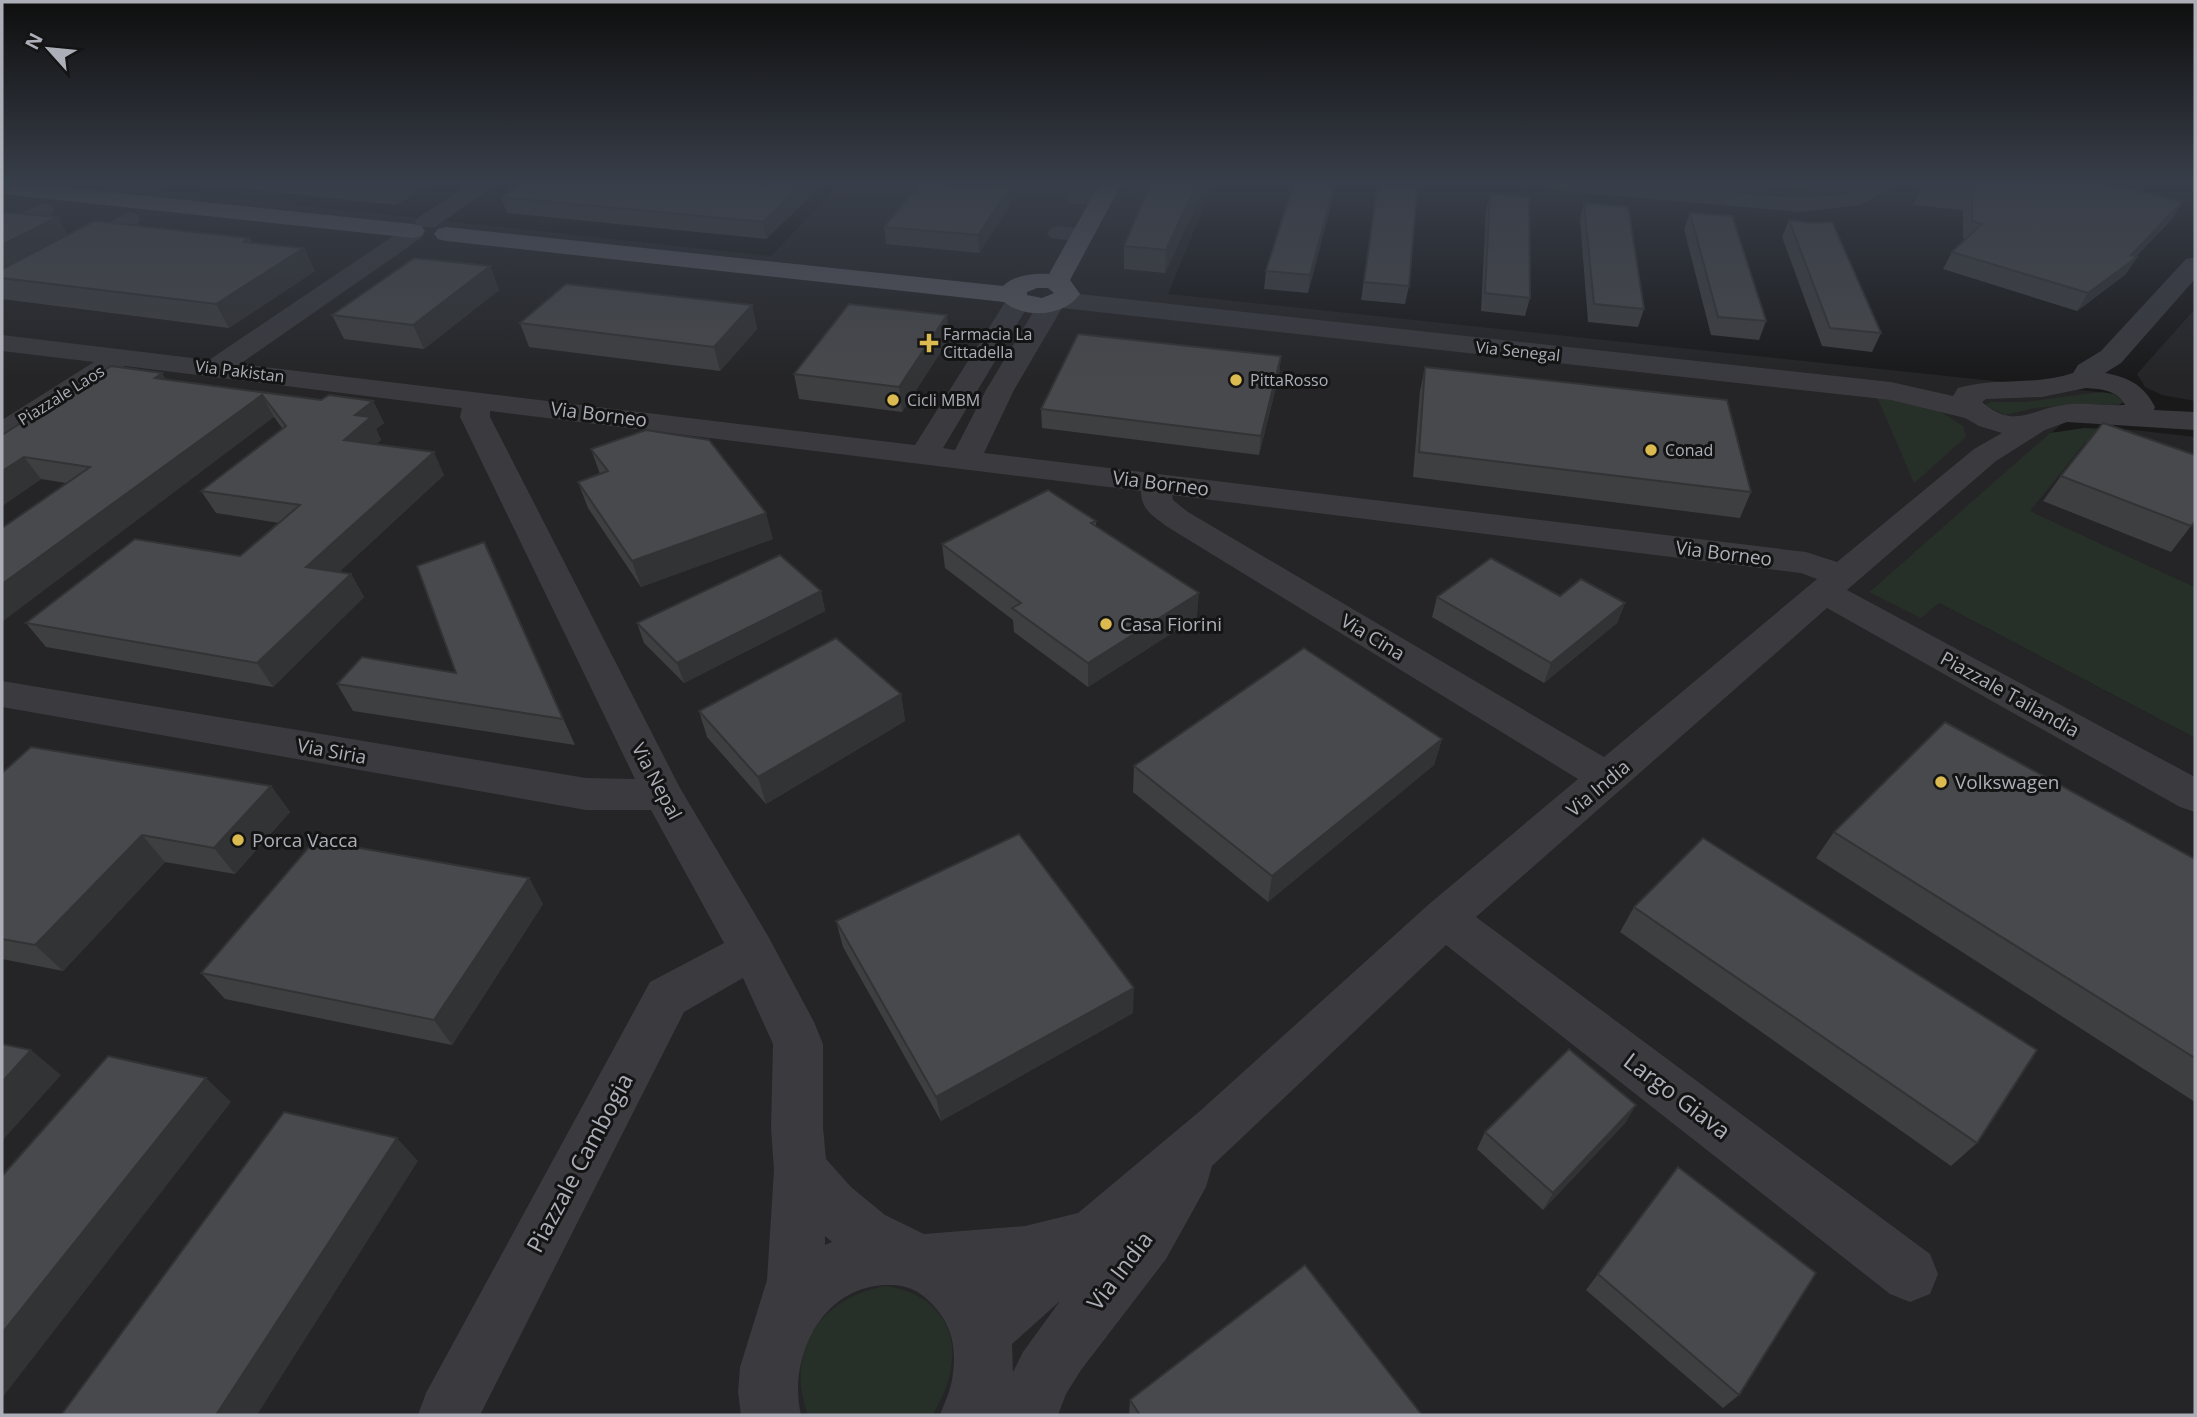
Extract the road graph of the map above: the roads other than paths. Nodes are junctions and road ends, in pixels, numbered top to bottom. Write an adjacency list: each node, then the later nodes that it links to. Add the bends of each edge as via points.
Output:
1 (74, 249): 7 (street)
2 (402, 249): 12 (street)
3 (408, 249): 13 (street)
4 (628, 249): 8 (main road, Via Senegal)
5 (1063, 249): 8 (main road)
6 (2195, 264): 10 (street)
7 (2, 288)
8 (1040, 292): 17 (street, Via Senegal, via 1891,391); 23 (street); 25 (street, via 1000,390)
9 (2, 343): 11 (street, Via Pakistan)
10 (2111, 356): 14 (street); 15 (street, via 2112,372)
11 (121, 357): 12 (street, Via Pakistan); 22 (street, Piazzale Laos)
12 (215, 368): 13 (street, Via Pakistan)
13 (246, 372): 16 (street, Via Pakistan)
14 (2083, 379): 15 (street); 17 (street, via 2017,390)
15 (2125, 388): 18 (street); 19 (street, via 2139,401 2138,412)
16 (478, 399): 23 (street, Via Borneo); 30 (street, Via Nepal, via 475,417)
17 (1978, 407): 21 (street, via 2016,425); 24 (street, via 1987,437)
18 (2195, 414)
19 (2106, 415): 20 (street); 21 (street, via 2065,413)
20 (2195, 422)
21 (2034, 424): 24 (street, Via India)
22 (2, 433)
23 (925, 454): 25 (street, Via Borneo)
24 (1984, 455): 27 (street, Via India)
25 (965, 459): 26 (street, Via Borneo)
26 (1156, 483): 27 (street, Via Borneo, via 1806,563); 29 (street, Via Cina, via 1157,503 1164,510)
27 (1834, 584): 29 (street, Via India); 31 (street, Piazzale Tailandia)
28 (2, 694): 30 (street, Via Siria, via 586,794)
29 (1609, 779): 32 (street, Via India)
30 (663, 795): 33 (street, Via Nepal)
31 (2195, 796)
32 (1444, 918): 34 (street, Via India); 38 (street, Largo Giava)
33 (752, 950): 35 (street, Via Nepal, via 798,1044); 42 (street, Piazzale Cambogia, via 667,997)
34 (1218, 1128): 36 (street, Via India); 45 (street, Via India, via 1184,1173 1146,1240 1051,1363)
35 (801, 1170): 37 (street, via 865,1235); 39 (street, Via Nepal, via 795,1280)
36 (1089, 1237): 37 (street, Via India, via 1025,1254); 40 (street, Via India)
37 (917, 1260): 39 (street, Via Nepal, via 881,1255 852,1262 825,1277 801,1299); 40 (street, via 950,1278 970,1302)
38 (1910, 1274)
39 (782, 1327): 41 (street, Via Nepal, via 769,1366)
40 (982, 1338): 43 (street, via 983,1377); 44 (street)
41 (769, 1412)
42 (448, 1415)
43 (970, 1415)
44 (1013, 1415)
45 (1028, 1415)

